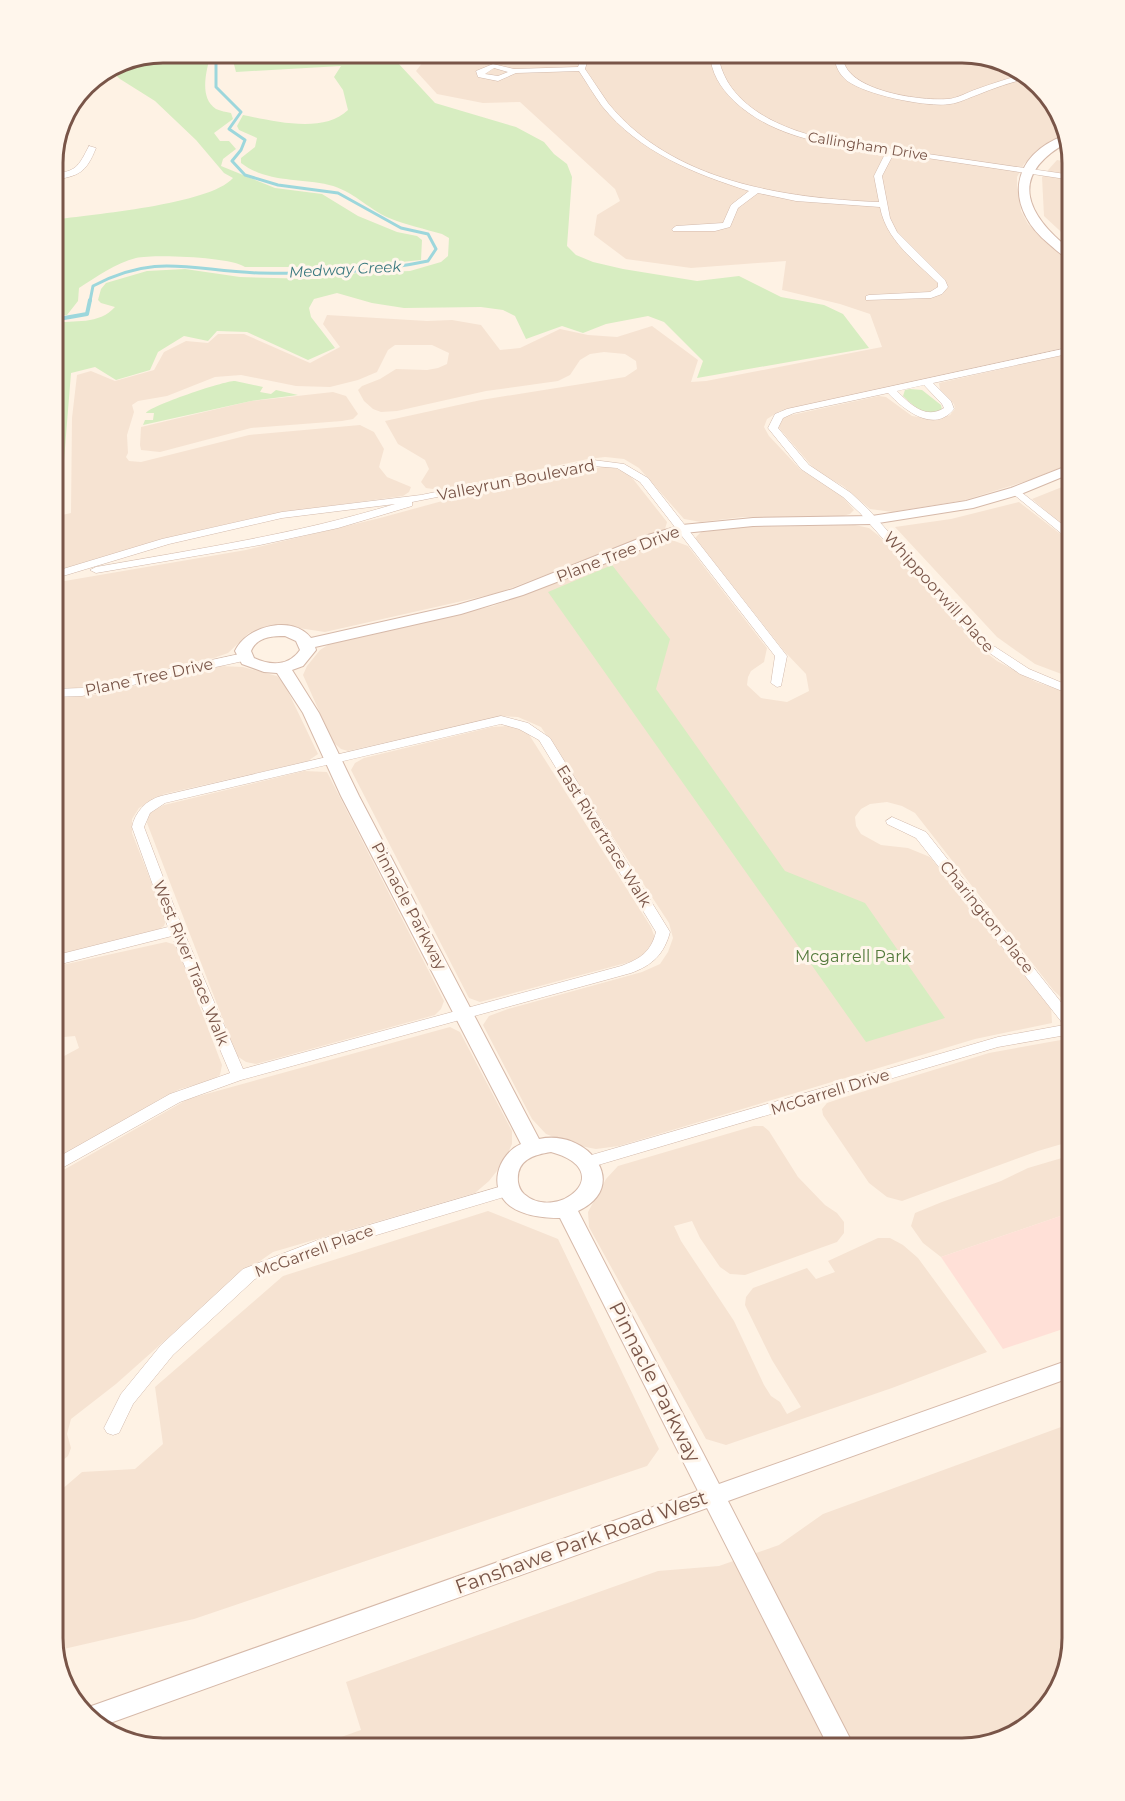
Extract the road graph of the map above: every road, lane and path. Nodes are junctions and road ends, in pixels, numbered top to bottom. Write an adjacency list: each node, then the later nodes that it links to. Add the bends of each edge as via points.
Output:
1 (583, 63): 4 (street)
2 (713, 63): 9 (street, Callingham Drive, via 717,76 739,100 767,121 816,139)
3 (839, 63): 6 (street, via 847,77 868,88 924,100 949,102)
4 (581, 69): 5 (street); 13 (street, via 595,95 627,129 676,163)
5 (514, 71)
6 (1016, 79)
7 (1060, 143): 10 (street)
8 (92, 148): 11 (street, via 85,167)
9 (891, 150): 10 (street, Callingham Drive); 14 (street, via 878,176)
10 (1027, 170): 12 (street, Callingham Drive); 16 (street, via 1024,202 1031,218)
11 (63, 175)
12 (1062, 176)
13 (754, 191): 14 (street, via 839,205); 15 (street, via 734,207 727,225)
14 (883, 205): 17 (street, via 894,233 943,287 931,295)
15 (676, 229)
16 (1062, 248)
17 (869, 298)
18 (1062, 352): 19 (street)
19 (926, 382): 20 (street); 20 (street, via 947,403 949,409 945,413 921,416)
20 (891, 390): 24 (street, Whippoorwill Place, via 791,411 773,424 775,434 805,467 847,495)
21 (1062, 472): 22 (street, Plane Tree Drive)
22 (1016, 491): 24 (street, Plane Tree Drive, via 968,506); 26 (street)
23 (421, 498): 25 (street, Valleyrun Boulevard, via 593,463 612,463 627,466 644,480); 27 (street, Valleyrun Boulevard, via 282,515 166,541); 28 (street, Valleyrun Boulevard, via 400,508 260,542)
24 (872, 520): 25 (street, Plane Tree Drive, via 753,522); 33 (street, Whippoorwill Place, via 982,643 1021,672)
25 (682, 529): 29 (street, Plane Tree Drive, via 518,592); 32 (street, Valleyrun Boulevard, via 781,656)
26 (1062, 529)
27 (63, 573)
28 (63, 574)
29 (307, 644): 30 (street, via 288,631 267,632 250,639); 31 (street, via 308,650 300,661)
30 (244, 657): 31 (street, via 255,665); 34 (street, Plane Tree Drive, via 82,692)
31 (282, 668): 35 (street, Pinnacle Parkway, via 299,688)
32 (777, 683)
33 (1062, 688)
34 (63, 693)
35 (331, 761): 37 (street, West River Trace Walk, via 161,800 139,817 138,827); 40 (street, Pinnacle Parkway); 40 (street, East Rivertrace Walk, via 501,720 530,728 544,738 663,932 661,945 652,958 636,966)
36 (892, 822): 39 (street, Charington Place, via 921,835)
37 (176, 930): 38 (street); 42 (street, West River Trace Walk)
38 (63, 958)
39 (1062, 1011)
40 (466, 1013): 42 (street); 43 (street, Pinnacle Parkway)
41 (1062, 1031): 45 (street, McGarrell Drive, via 998,1042)
42 (238, 1076): 44 (street, via 175,1098)
43 (533, 1147): 45 (street, via 562,1145 576,1150); 46 (street, via 510,1163 506,1174)
44 (63, 1161)
45 (588, 1162): 47 (street, via 593,1180 590,1191)
46 (509, 1190): 47 (street, via 530,1208); 49 (street, McGarrell Place, via 350,1236 249,1274 167,1350 127,1399)
47 (566, 1209): 50 (street, Pinnacle Parkway)
48 (1062, 1372): 50 (street, Fanshawe Park Road West)
49 (113, 1428)
50 (713, 1495): 51 (street, Fanshawe Park Road West); 52 (street, Pinnacle Parkway)
51 (99, 1715)
52 (837, 1738)

